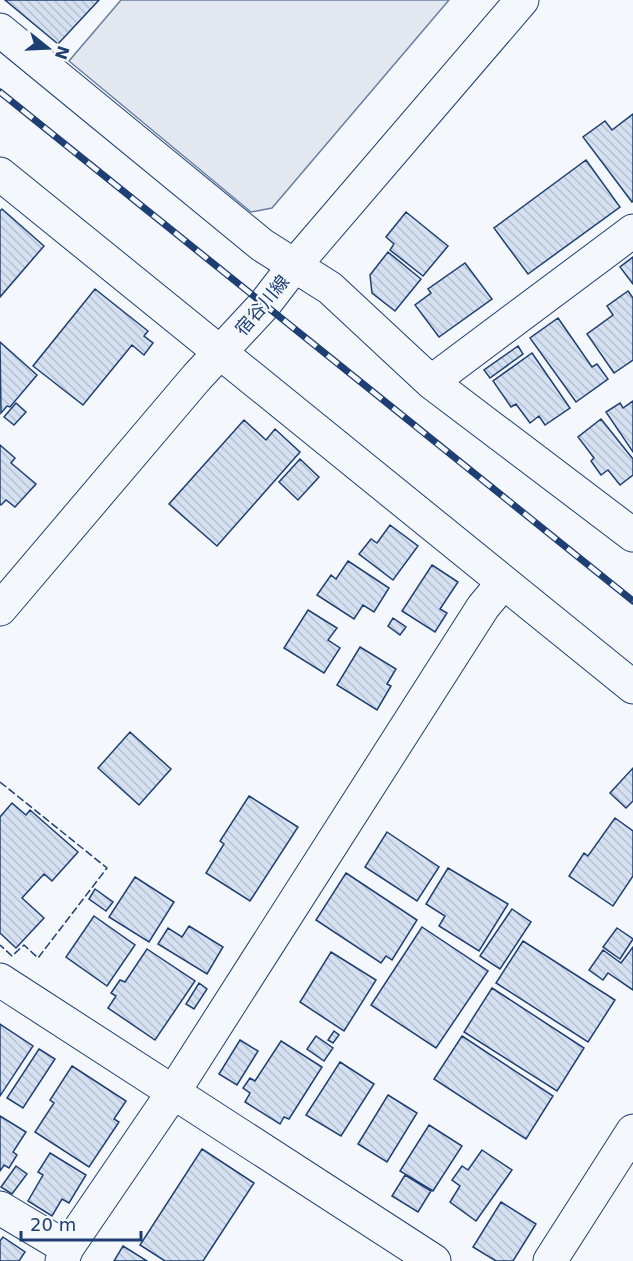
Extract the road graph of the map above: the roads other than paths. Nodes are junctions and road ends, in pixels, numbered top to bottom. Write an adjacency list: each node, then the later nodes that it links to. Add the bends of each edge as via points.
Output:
1 (522, 0): 5 (street, 宿谷川線)
2 (0, 30): 5 (street, via 262,245)
3 (0, 174): 6 (street)
4 (633, 231): 7 (street)
5 (294, 266): 6 (street, 宿谷川線); 7 (street, via 330,288)
6 (221, 352): 9 (street); 10 (street, 宿谷川線)
7 (431, 382): 8 (street)
8 (629, 525)
9 (503, 583): 11 (street); 13 (street, via 483,607)
10 (0, 609)
11 (633, 687)
12 (0, 980): 13 (street)
13 (174, 1090): 16 (street); 17 (street)
14 (633, 1131): 18 (street)
15 (0, 1208): 16 (street)
16 (64, 1254)
17 (434, 1261)
18 (550, 1261)

